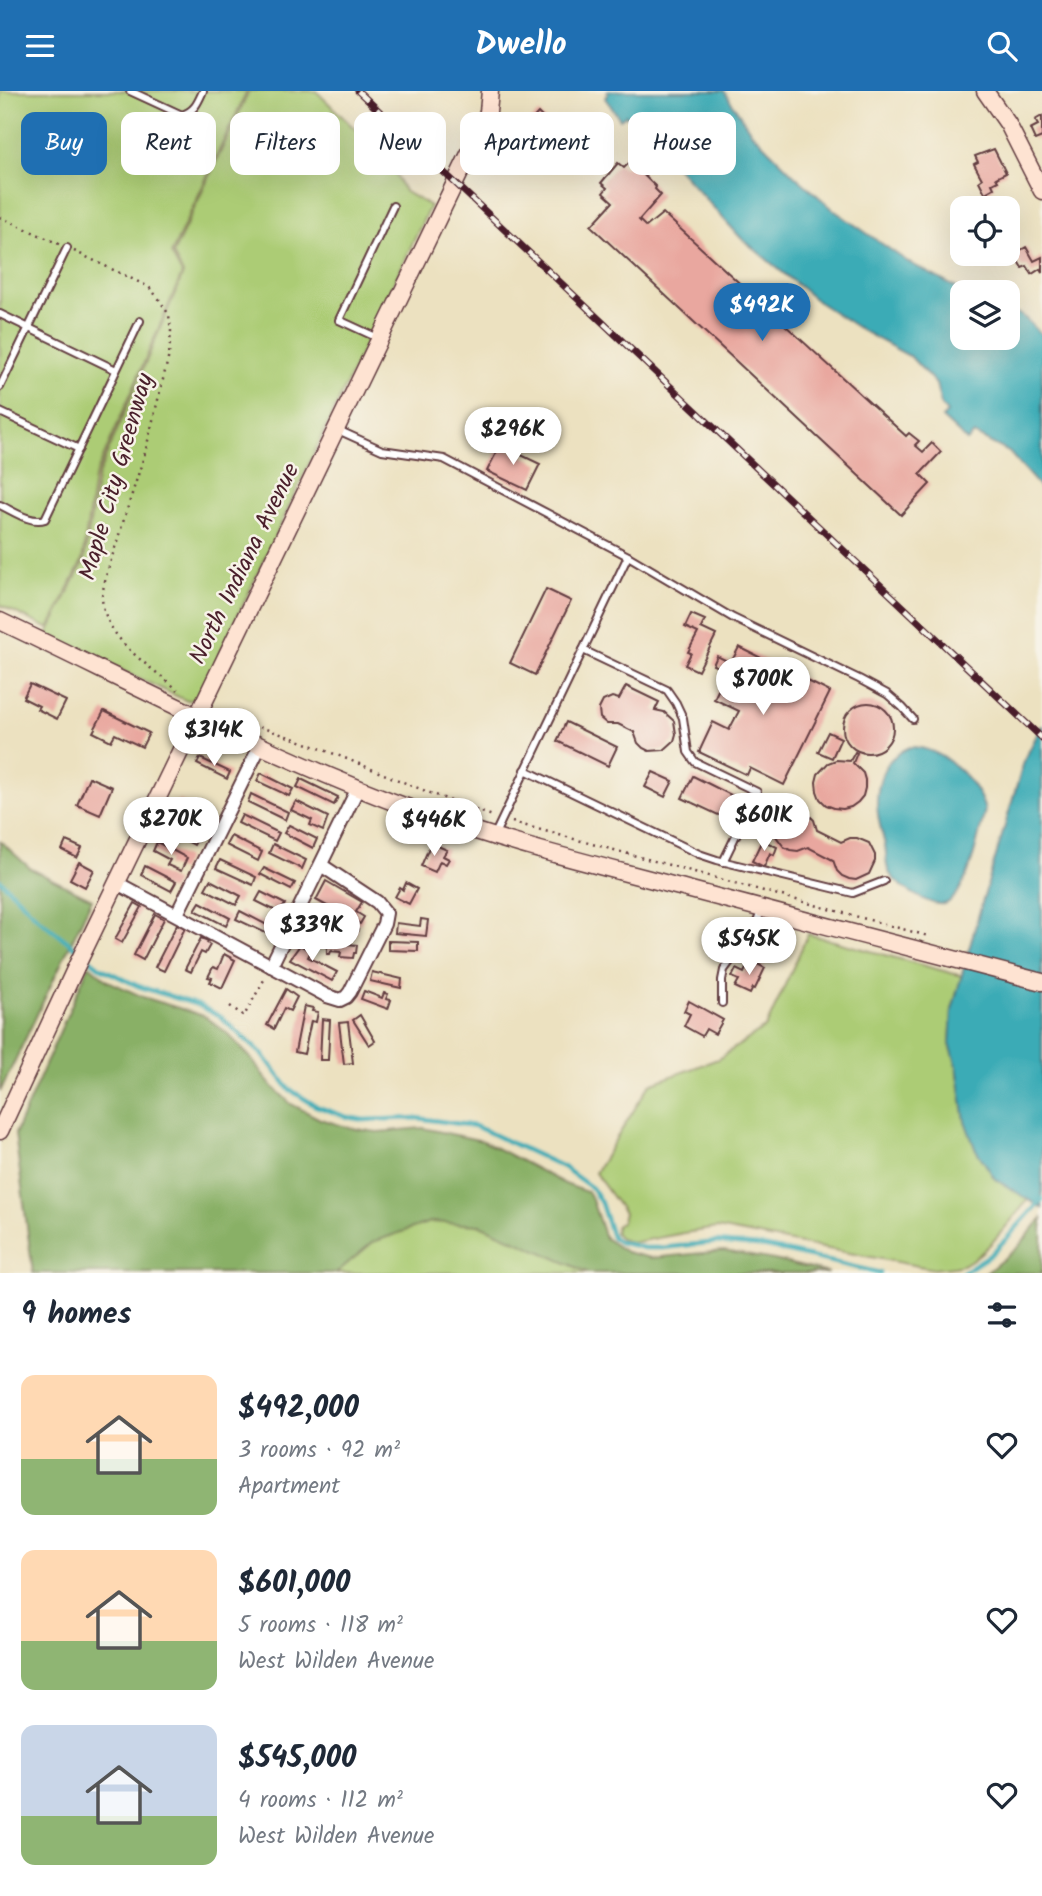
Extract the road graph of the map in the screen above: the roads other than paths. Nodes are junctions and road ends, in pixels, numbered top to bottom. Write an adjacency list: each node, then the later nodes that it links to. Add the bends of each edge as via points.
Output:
1 (130, 91): 2 (lane, via 182,115 191,112)
2 (203, 91)
3 (490, 91): 11 (street, North Indiana Avenue, via 484,123)
4 (985, 91): 5 (street, via 1008,124)
5 (1042, 191)
6 (393, 206): 11 (lane, via 338,320)
7 (67, 248): 10 (lane)
8 (0, 314): 10 (lane)
9 (140, 321): 12 (lane)
10 (28, 327): 12 (lane); 13 (lane)
11 (379, 338): 15 (street, North Indiana Avenue)
12 (116, 370): 16 (lane)
13 (0, 387)
14 (0, 412): 16 (lane)
15 (335, 428): 18 (lane, via 382,450 444,459); 21 (street, North Indiana Avenue)
16 (79, 449): 17 (lane, via 45,519 30,519)
17 (0, 505)
18 (628, 556): 20 (lane); 22 (lane, via 733,618 887,694)
19 (0, 621): 21 (street)
20 (583, 650): 24 (lane); 27 (lane, via 667,690 683,719 688,752 695,762 757,792)
21 (200, 710): 23 (street); 30 (street, North Indiana Avenue)
22 (913, 719)
23 (260, 746): 25 (street); 32 (street)
24 (525, 770): 26 (lane); 27 (lane)
25 (358, 788): 26 (street); 28 (street)
26 (494, 836): 31 (street)
27 (723, 862): 29 (lane, via 853,893)
28 (321, 865): 33 (street); 33 (street, via 377,902 386,913 384,924 350,992 340,1000)
29 (884, 881)
30 (117, 883): 32 (street); 36 (street, North Indiana Avenue)
31 (762, 909): 34 (street); 35 (lane, via 755,928 724,970)
32 (177, 914): 33 (street)
33 (271, 966)
34 (1042, 982)
35 (722, 1003)
36 (0, 1131)

